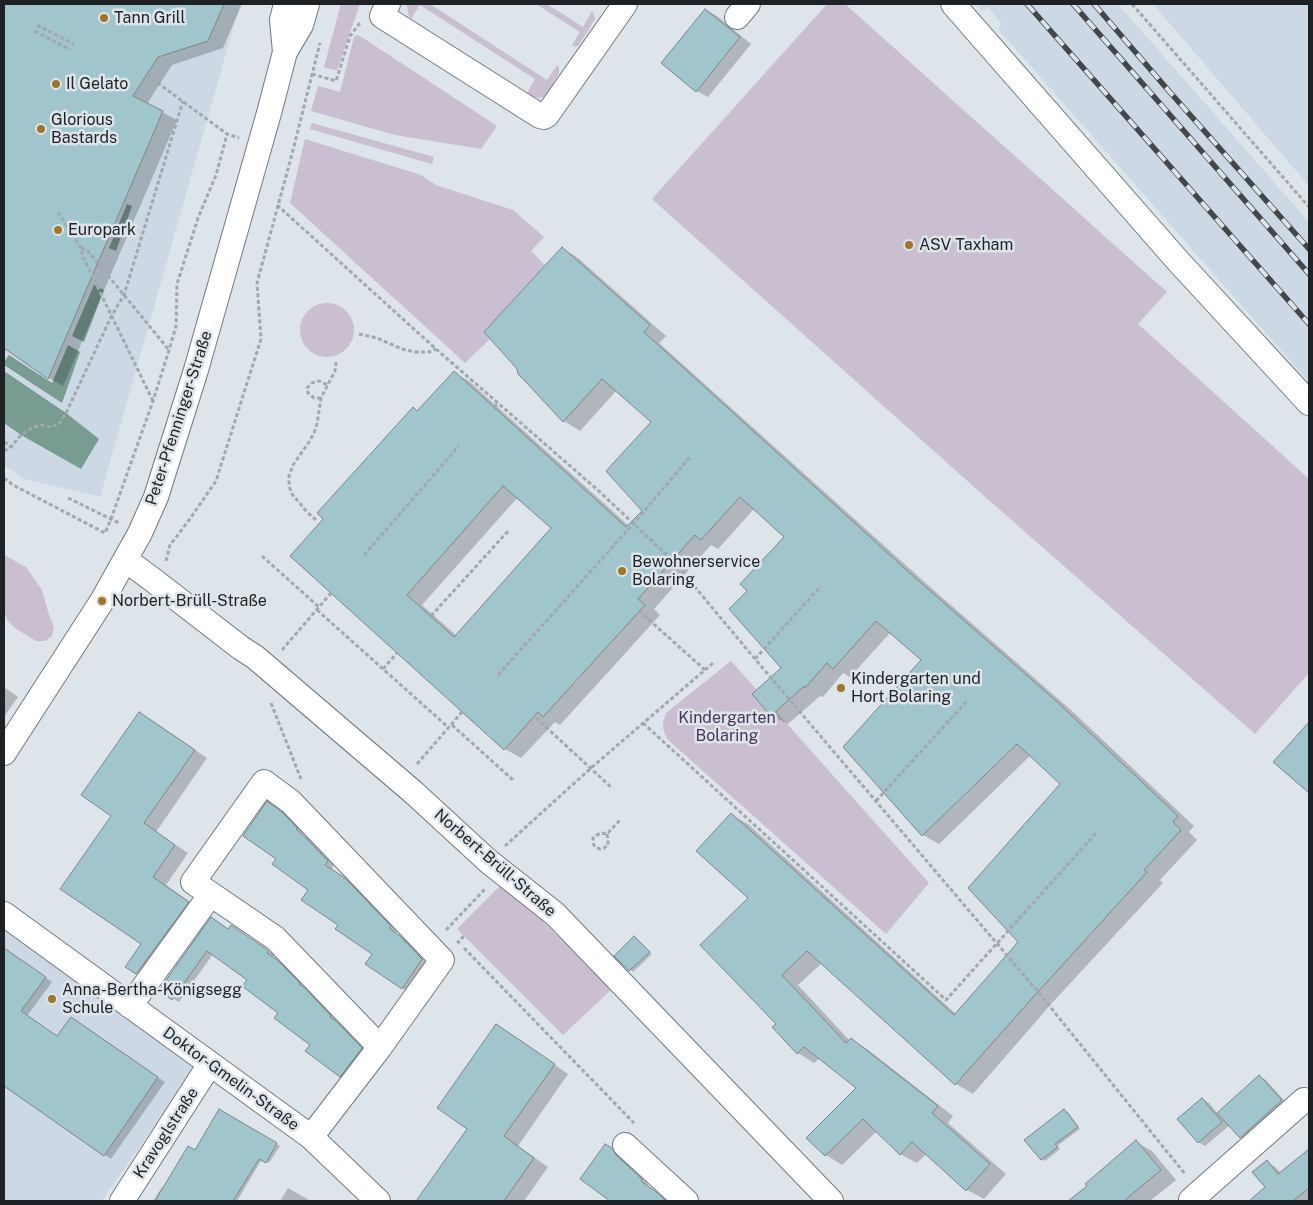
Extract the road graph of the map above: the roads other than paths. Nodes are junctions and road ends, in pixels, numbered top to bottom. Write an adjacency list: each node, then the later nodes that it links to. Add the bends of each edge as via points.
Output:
1 (286, 4): 6 (street, Peter-Pfenninger-Straße, via 282,20)
2 (307, 4): 6 (street, Peter-Pfenninger-Straße, via 301,24)
3 (625, 4): 5 (street, via 544,116)
4 (953, 4): 7 (street, via 1178,261)
5 (385, 10)
6 (285, 52): 8 (street, Peter-Pfenninger-Straße, via 196,370 156,497)
7 (1309, 403)
8 (126, 560): 9 (street, Peter-Pfenninger-Straße); 22 (street, Norbert-Brüll-Straße, via 267,668 488,861 555,914)
9 (4, 753)
10 (211, 894): 12 (street); 13 (street, via 275,938); 13 (street, via 193,882 264,782 292,802 442,960)
11 (4, 914): 12 (street, Doktor-Gmelin-Straße)
12 (130, 1006): 14 (street, Doktor-Gmelin-Straße)
13 (380, 1047): 17 (street)
14 (210, 1064): 17 (street, Doktor-Gmelin-Straße); 19 (street, Kravoglstraße)
15 (1304, 1100): 18 (street)
16 (631, 1135): 21 (street)
17 (311, 1137): 20 (street, Doktor-Gmelin-Straße)
18 (1193, 1198)
19 (122, 1201)
20 (378, 1201)
21 (686, 1201)
22 (831, 1201)

